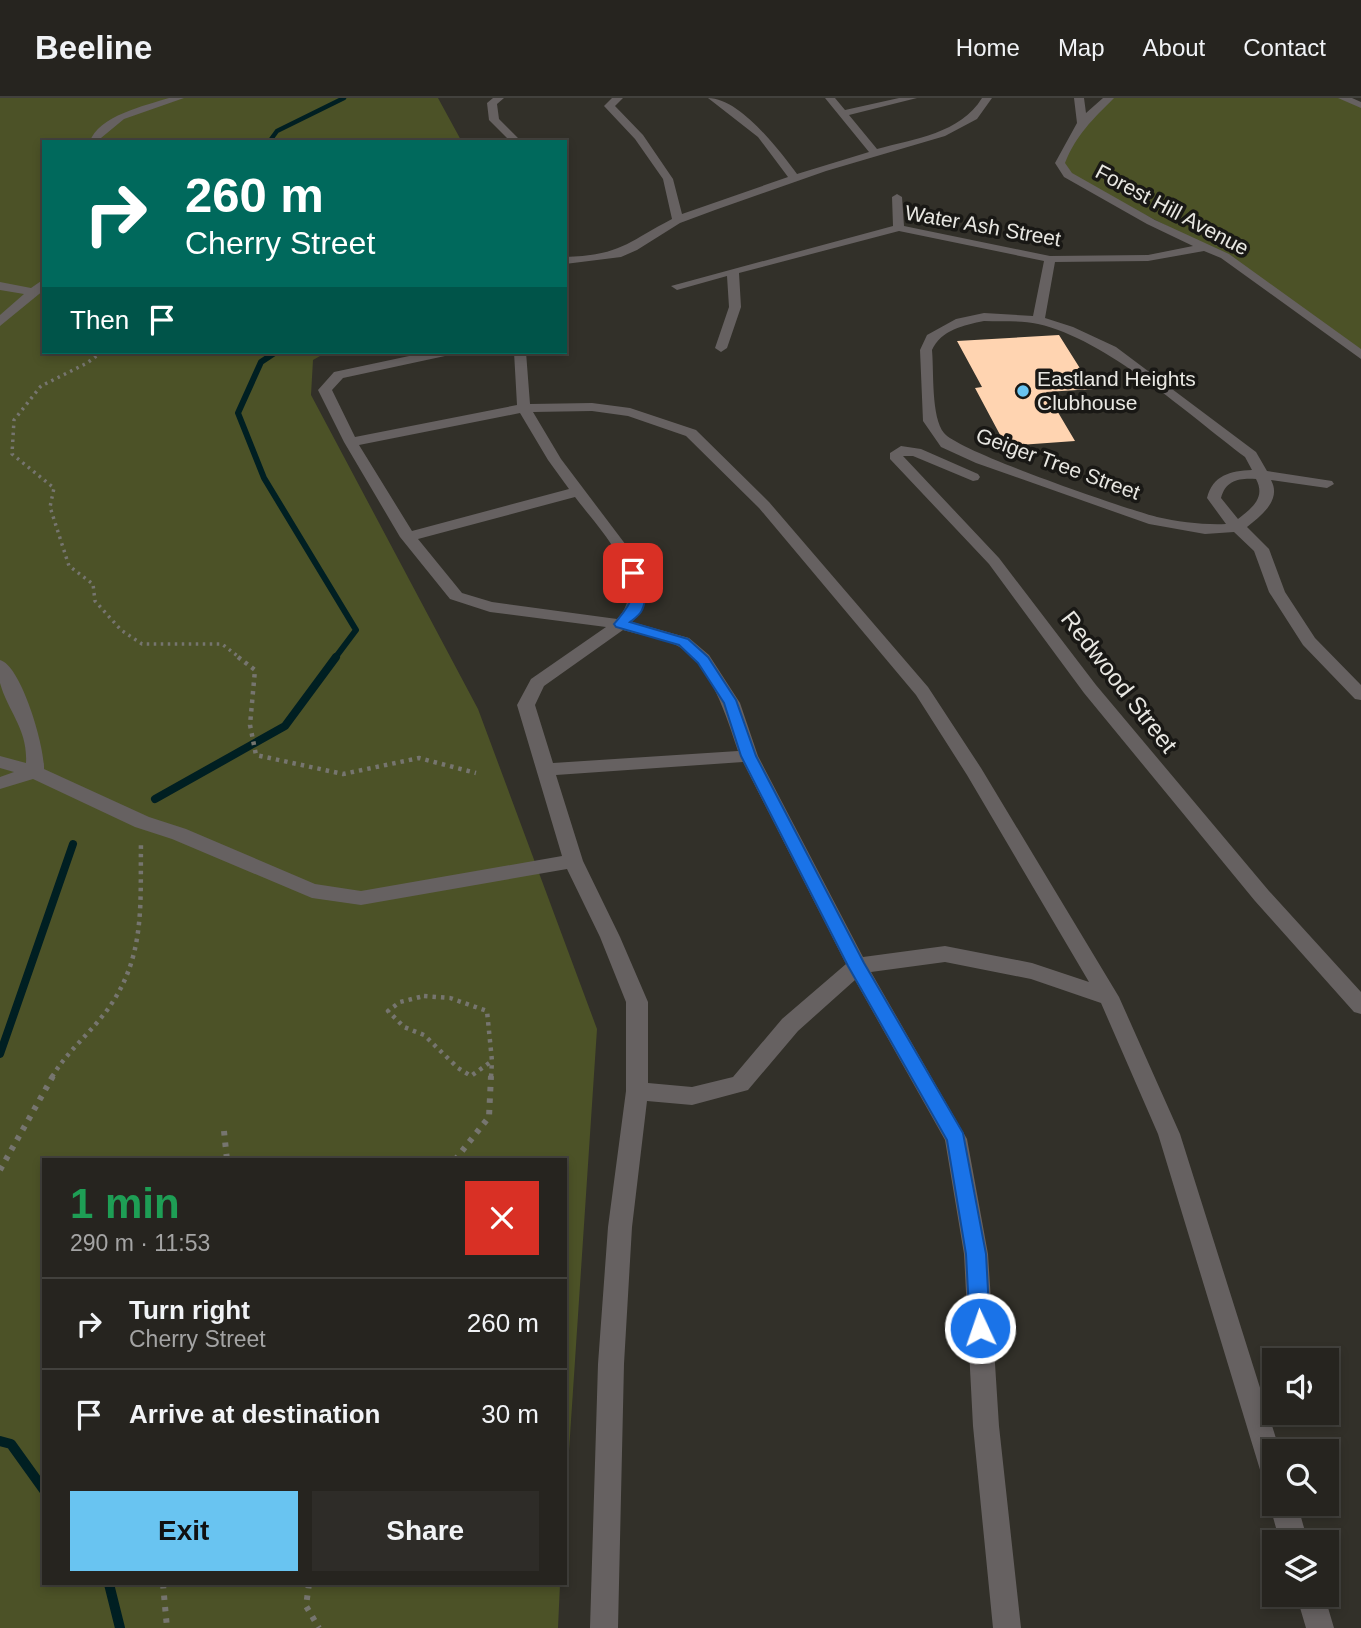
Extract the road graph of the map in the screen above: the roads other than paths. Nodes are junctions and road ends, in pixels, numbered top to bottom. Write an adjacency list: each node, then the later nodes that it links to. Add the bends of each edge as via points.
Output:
1 (179, 98): 14 (street, via 121,117)
2 (499, 98): 15 (street, via 492,103 494,120)
3 (618, 98): 19 (street, via 609,106 668,179)
4 (713, 98): 17 (street, via 762,135)
5 (830, 98): 12 (street)
6 (912, 98): 12 (street)
7 (986, 98): 16 (street, via 970,122)
8 (1079, 98): 13 (street)
9 (1109, 98): 13 (street)
10 (1343, 98): 11 (street)
11 (1361, 105)
12 (845, 113): 16 (street)
13 (1082, 123): 21 (street, Forest Hill Avenue, via 1060,163 1068,176)
14 (95, 140)
15 (515, 140)
16 (875, 153): 17 (street)
17 (794, 177): 19 (street)
18 (897, 197): 20 (street)
19 (678, 219): 23 (street, via 631,249 597,259)
20 (899, 228): 22 (street, Water Ash Street); 24 (street, Water Ash Street)
21 (1204, 247): 22 (street, Water Ash Street, via 1147,258); 34 (street, Forest Hill Avenue, via 1225,256)
22 (1050, 259): 29 (street)
23 (567, 261)
24 (733, 273): 27 (street, Water Ash Street); 31 (street, via 735,307)
25 (42, 284): 28 (street)
26 (0, 286): 28 (street)
27 (677, 286)
28 (31, 292): 30 (street)
29 (1038, 320): 37 (street, Geiger Tree Street, via 1111,350 1251,455); 41 (street, Geiger Tree Street, via 984,317 960,322 931,338 926,350 930,421 936,433 962,453 1154,521 1205,529)
30 (0, 322)
31 (721, 348)
32 (436, 354): 36 (street, via 339,375 325,390)
33 (520, 354): 35 (street)
34 (1361, 355)
35 (524, 408): 36 (street); 40 (street); 53 (street, via 592,407 630,412 691,433 764,505 922,691)
36 (351, 442): 42 (street)
37 (1262, 476): 39 (street); 41 (street, via 1267,498); 41 (street, via 1242,474 1216,488 1217,506)
38 (973, 477): 54 (street, Redwood Street, via 916,452 901,450 895,456 994,561 1098,699 1262,896)
39 (1327, 484)
40 (579, 491): 42 (street); 43 (street, via 627,557 639,589 635,610)
41 (1239, 526): 45 (street, via 1261,549 1277,592 1309,641)
42 (408, 537): 43 (street, via 456,596 490,607)
43 (621, 624): 46 (street, via 684,642 703,660 731,703); 48 (street, via 537,683 526,705)
44 (0, 665): 49 (street, via 26,718 37,757)
45 (1361, 695)
46 (749, 756): 48 (street); 52 (street)
47 (0, 762): 49 (street)
48 (545, 770): 51 (street)
49 (36, 772): 50 (street); 51 (street, via 142,822 312,891 361,898)
50 (0, 783)
51 (573, 861): 55 (street, via 637,1002)
52 (857, 966): 53 (street, via 945,954 1032,971); 55 (street, via 790,1025 740,1084 692,1096); 59 (street, via 956,1139 976,1254 986,1426)
53 (1109, 997): 56 (street, via 1169,1134)
54 (1361, 1006)
55 (637, 1091): 58 (street, via 620,1227 611,1364)
56 (1263, 1439)
57 (1314, 1607): 60 (street)
58 (604, 1628)
59 (1007, 1628)
60 (1320, 1628)

